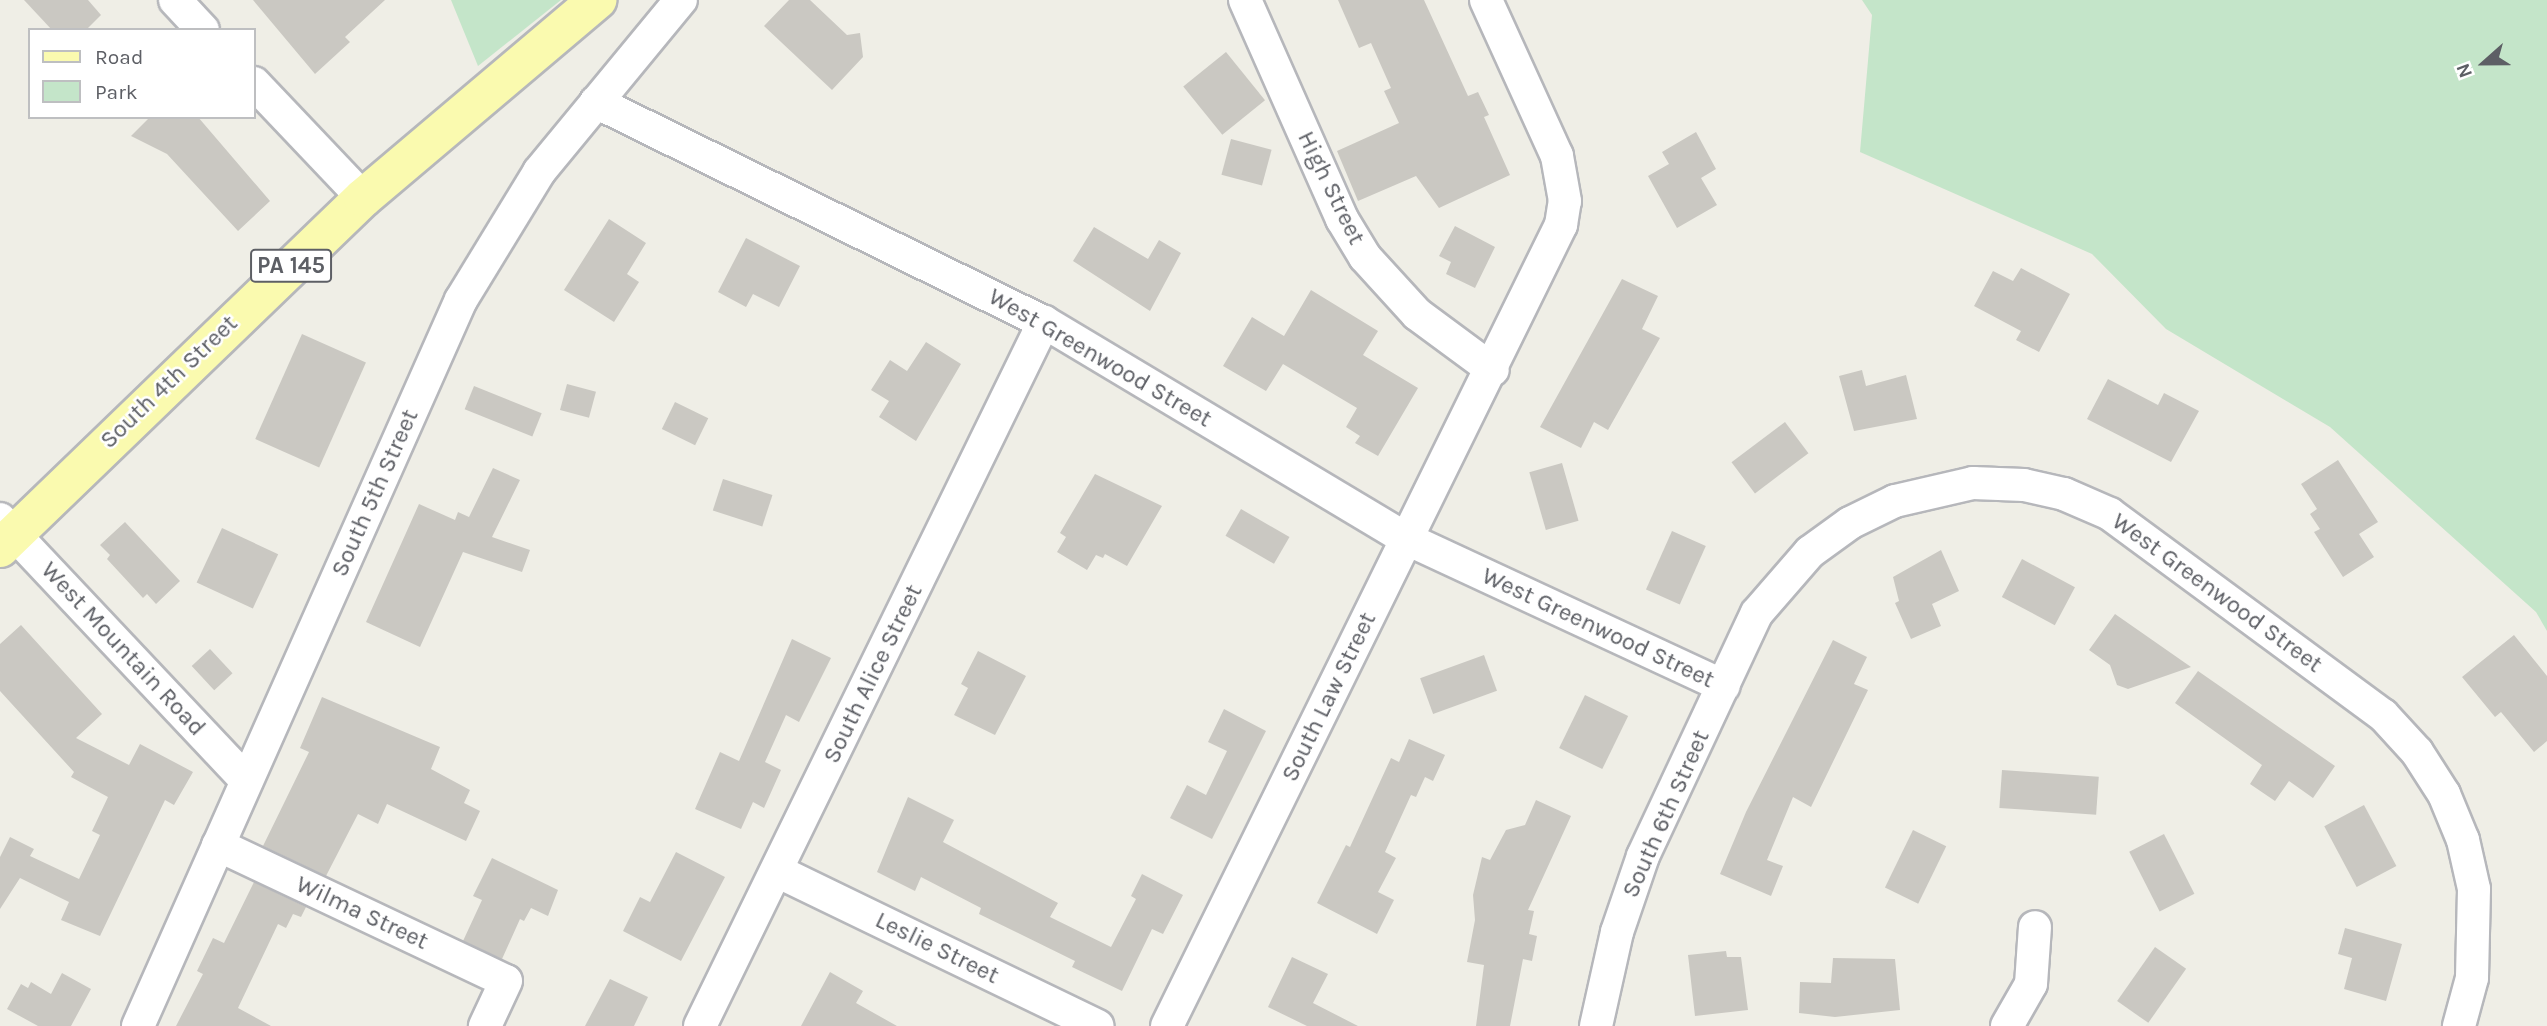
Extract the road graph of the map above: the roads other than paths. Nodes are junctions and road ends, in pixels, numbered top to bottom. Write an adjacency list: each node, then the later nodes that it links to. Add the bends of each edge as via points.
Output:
1 (175, 0): 6 (street)
2 (597, 0): 9 (main road, South 4th Street / PA 145)
3 (681, 0): 8 (street, South 5th Street)
4 (1245, 0): 11 (street, High Street, via 1342,219 1365,257 1417,314)
5 (1486, 0): 11 (street, South Law Street, via 1557,156 1565,201 1561,225)
6 (201, 28)
7 (256, 85): 9 (street)
8 (596, 102): 10 (street, West Greenwood Street); 15 (street, South 5th Street, via 539,172 461,300)
9 (363, 198): 12 (main road, South 4th Street / PA 145)
10 (1044, 322): 13 (street, West Greenwood Street); 17 (street, South Alice Street)
11 (1493, 370): 13 (street, South Law Street)
12 (5, 534): 15 (street, West Mountain Road)
13 (1407, 539): 14 (street, West Greenwood Street); 23 (street, South Law Street)
14 (1724, 686): 24 (street, South 6th Street, via 1643,856 1617,932); 26 (street, West Greenwood Street, via 1757,613 1788,574 1850,523 1895,500 1973,483 2024,485 2064,494 2110,514 2383,715 2417,752 2444,794 2474,889 2472,978)
15 (246, 780): 16 (street, South 5th Street)
16 (218, 845): 19 (street, South 5th Street); 20 (street, Wilma Street, via 506,981)
17 (777, 871): 21 (street, South Alice Street); 22 (street, Leslie Street)
18 (2035, 928): 25 (street, via 2031,984)
19 (138, 1026)
20 (485, 1026)
21 (700, 1026)
22 (1097, 1026)
23 (1167, 1026)
24 (1596, 1026)
25 (2007, 1026)
26 (2459, 1026)

